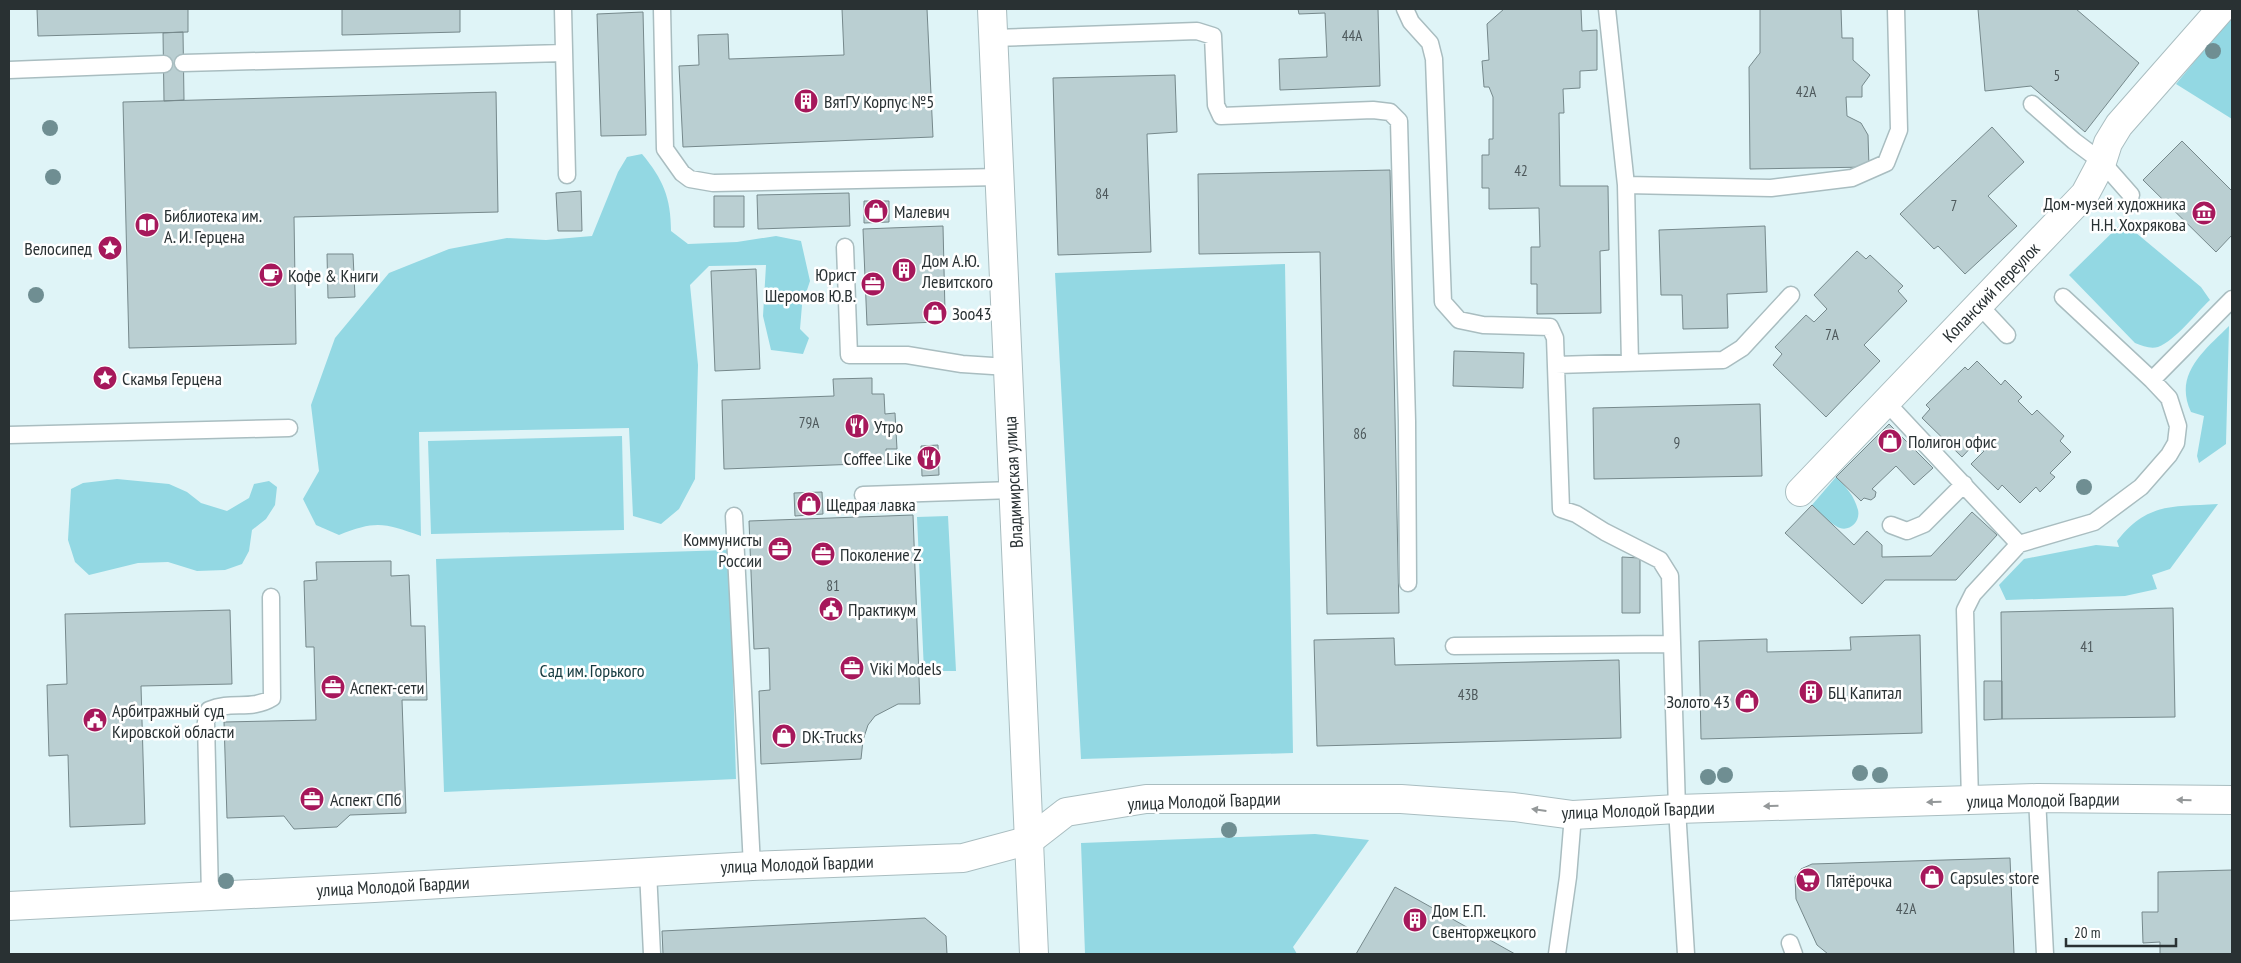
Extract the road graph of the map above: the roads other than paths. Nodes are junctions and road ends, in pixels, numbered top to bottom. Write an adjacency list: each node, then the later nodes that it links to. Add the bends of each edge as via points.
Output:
1 (563, 9): 9 (lane)
2 (662, 9): 16 (lane, via 665,149 690,179 713,183)
3 (992, 9): 8 (street, Владимирская улица)
4 (1405, 9): 26 (lane, via 1411,22 1430,42 1434,59 1443,302 1459,320 1483,325 1550,327 1556,338)
5 (1607, 9): 17 (lane)
6 (1896, 9): 17 (lane, via 1899,130 1886,163 1852,178 1771,188)
7 (2221, 9): 14 (street, Копанский переулок, via 2119,125)
8 (993, 38): 16 (street, Владимирская улица); 39 (lane, via 1197,32 1213,36 1216,105 1221,116 1373,110 1390,112 1399,121 1408,422)
9 (564, 53): 11 (lane); 15 (lane)
10 (164, 64): 12 (lane)
11 (183, 64)
12 (9, 70)
13 (2032, 104): 14 (lane)
14 (2102, 162): 18 (lane); 23 (street, Копанский переулок, via 2085,194)
15 (567, 175)
16 (999, 177): 27 (street, Владимирская улица)
17 (1626, 185): 25 (lane)
18 (2131, 195)
19 (845, 247): 27 (lane, via 849,355 907,355)
20 (1792, 295): 25 (lane, via 1742,348 1723,360)
21 (2063, 297): 28 (lane)
22 (2232, 299): 28 (lane)
23 (1979, 305): 24 (lane); 29 (street, Копанский переулок)
24 (2007, 335)
25 (1630, 363): 26 (lane)
26 (1556, 366): 41 (lane, via 1561,509 1660,560 1670,576)
27 (1008, 367): 33 (street, Владимирская улица)
28 (2152, 380): 38 (lane, via 2169,398 2176,415 2176,443 2169,455 2140,487 2094,522)
29 (1886, 402): 32 (lane); 34 (street, Копанский переулок)
30 (289, 428): 31 (lane)
31 (9, 435)
32 (1964, 484): 37 (lane, via 1924,524 1907,531); 38 (lane)
33 (1014, 490): 35 (lane); 48 (street, Владимирская улица)
34 (1800, 492)
35 (862, 495)
36 (734, 516): 49 (lane)
37 (1891, 525)
38 (2020, 544): 44 (lane, via 1973,594 1965,610)
39 (1408, 583)
40 (271, 597): 51 (lane, via 272,698 261,704 219,706 209,710 206,722)
41 (1672, 644): 42 (lane); 46 (lane)
42 (1454, 646)
43 (2038, 798): 44 (street, улица Молодой Гвардии); 45 (street, улица Молодой Гвардии, one-way to 43); 57 (lane)
44 (1970, 800): 46 (street, улица Молодой Гвардии, one-way to 46)
45 (2232, 800)
46 (1677, 809): 47 (street, улица Молодой Гвардии); 56 (lane)
47 (1573, 815): 48 (street, улица Молодой Гвардии, one-way to 48, via 1514,807 1401,799 1146,799 1066,812); 55 (lane)
48 (1030, 840): 49 (street, улица Молодой Гвардии, via 963,858); 54 (street, Владимирская улица)
49 (752, 866): 50 (street, улица Молодой Гвардии)
50 (648, 871): 51 (street, улица Молодой Гвардии); 53 (lane)
51 (210, 894): 52 (street, улица Молодой Гвардии)
52 (9, 906)
53 (652, 954)
54 (1034, 954)
55 (1557, 954)
56 (1686, 954)
57 (2045, 954)

